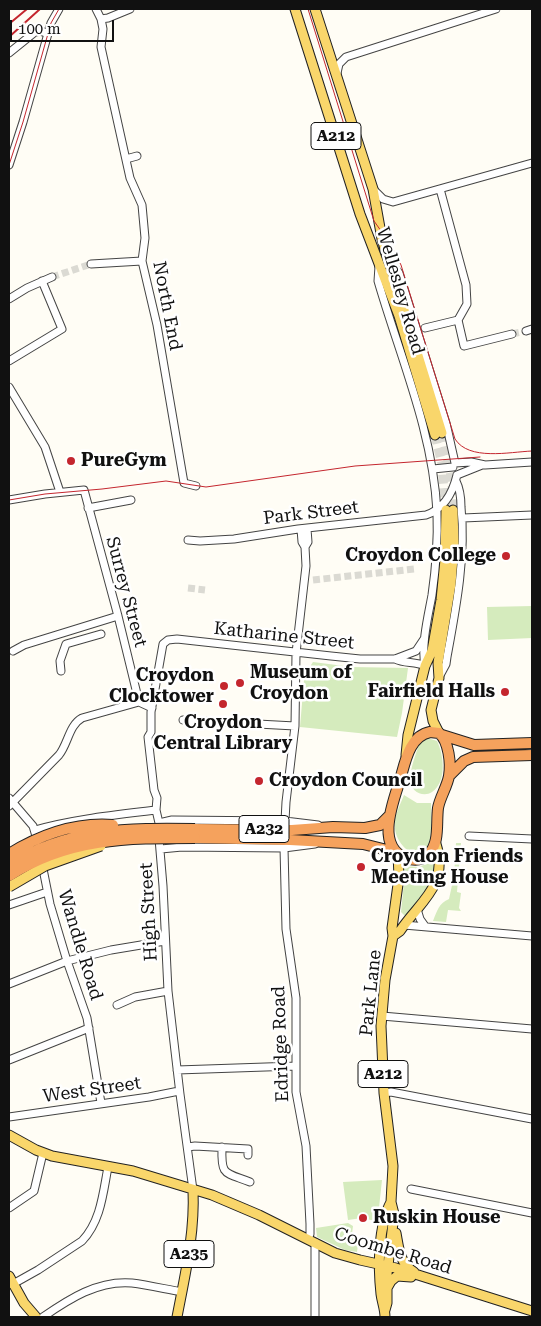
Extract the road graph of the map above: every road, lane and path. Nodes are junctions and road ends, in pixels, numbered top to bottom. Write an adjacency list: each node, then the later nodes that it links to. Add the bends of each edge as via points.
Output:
1 (59, 9): 8 (street)
2 (96, 9): 7 (street, North End)
3 (130, 9): 7 (street)
4 (295, 9): 19 (main road, Wellesley Road / A212, via 361,218)
5 (315, 9): 10 (main road, Wellesley Road / A212)
6 (496, 9): 10 (street, via 347,57 339,64)
7 (101, 18): 12 (street, North End, via 104,34 101,47)
8 (48, 34): 9 (street, via 35,32); 14 (street)
9 (9, 53)
10 (337, 74): 15 (main road, Wellesley Road / A212)
11 (137, 156): 12 (street)
12 (126, 159): 17 (street, North End, via 130,178 142,204 145,238)
13 (532, 163): 16 (street)
14 (9, 165)
15 (373, 189): 16 (street, via 390,203); 18 (main road, Wellesley Road / A212, via 382,239)
16 (440, 189): 24 (street, via 466,285 467,304)
17 (139, 261): 20 (street); 34 (street, North End, via 156,323 184,482)
18 (390, 261): 19 (main road, A212, via 439,434); 30 (street, Wellesley Road, via 399,273 446,423)
19 (379, 262): 32 (street, Wellesley Road, via 378,281)
20 (91, 264)
21 (52, 277): 22 (street)
22 (42, 281): 23 (street); 27 (street, via 62,329)
23 (9, 298)
24 (458, 320): 25 (street); 26 (street, via 464,346)
25 (425, 328)
26 (512, 334)
27 (9, 361)
28 (9, 387): 35 (street, via 45,447)
29 (532, 462): 31 (street)
30 (454, 465): 31 (street, via 471,462); 32 (street); 33 (street, Wellesley Road)
31 (485, 465): 33 (street)
32 (433, 469): 39 (street)
33 (457, 478): 39 (street); 41 (street)
34 (196, 486)
35 (60, 492): 36 (street); 38 (street, Surrey Street, via 84,490)
36 (9, 500)
37 (131, 500): 38 (street)
38 (88, 508): 44 (street, Surrey Street)
39 (445, 510): 42 (street, Park Street); 48 (street); 53 (main road, via 443,586 432,651); 55 (main road, via 454,544)
40 (532, 515): 41 (street)
41 (462, 518): 55 (street, via 457,596 446,664)
42 (304, 529): 43 (street, Park Street, via 234,539); 51 (street, via 302,542 306,566)
43 (188, 540)
44 (118, 616): 45 (street); 56 (street, Surrey Street)
45 (91, 624): 46 (street); 49 (street, via 97,635)
46 (62, 634): 49 (street); 50 (street)
47 (171, 639): 51 (street, Katharine Street); 57 (street, High Street, via 163,644)
48 (424, 639): 52 (street, Katharine Street, via 416,651); 53 (street)
49 (66, 644): 54 (street, via 60,661)
50 (13, 651)
51 (296, 653): 52 (street, Katharine Street); 59 (street)
52 (395, 659): 53 (street, Katharine Street)
53 (425, 666): 63 (main road, via 408,736)
54 (61, 671)
55 (438, 678): 60 (main road, via 431,710)
56 (139, 702): 57 (street); 65 (street, via 76,721 59,755)
57 (152, 708): 66 (street, High Street, via 148,737 157,795)
58 (183, 720): 59 (street)
59 (295, 726): 68 (street)
60 (440, 734): 61 (highway, via 474,746); 63 (highway, via 430,732 419,736); 64 (highway, via 448,750)
61 (532, 743)
62 (532, 754): 64 (highway, via 473,757)
63 (406, 760): 67 (highway)
64 (449, 776): 78 (highway, via 439,803)
65 (10, 802): 72 (street, Wandle Road)
66 (156, 810): 69 (street, High Street); 72 (street, via 97,817)
67 (389, 816): 70 (highway, A232, via 380,825 370,828); 81 (highway, via 389,834)
68 (285, 821): 69 (street, via 172,820); 70 (street)
69 (159, 823): 80 (street, High Street)
70 (333, 827): 73 (highway, A232)
71 (131, 829): 73 (highway, A232, bridge); 82 (highway, bridge, via 104,825 71,828 34,840); 83 (highway, A232, bridge, via 94,832 62,840)
72 (35, 830): 86 (street, Wandle Road)
73 (195, 833): 75 (highway, A232, bridge); 77 (highway, A232)
74 (469, 836): 76 (street)
75 (120, 839): 84 (highway, A232, bridge, via 62,850); 85 (main road, bridge, via 45,866)
76 (532, 839)
77 (326, 842): 79 (street); 81 (highway, A232, via 371,845)
78 (436, 844): 81 (highway, via 419,859 408,859); 88 (main road, Park Lane, via 438,877)
79 (284, 848): 80 (street); 102 (street, Edridge Road, via 286,929 296,998)
80 (161, 849): 93 (street, High Street)
81 (397, 853): 91 (main road, Park Lane / A212, via 399,878)
82 (9, 854)
83 (9, 865)
84 (9, 876)
85 (9, 887)
86 (47, 892): 87 (street); 94 (street, Wandle Road)
87 (9, 905)
88 (417, 910): 89 (main road, Park Lane); 90 (street)
89 (404, 925): 90 (street); 91 (main road, Park Lane)
90 (425, 926): 92 (street)
91 (393, 936): 98 (main road, Park Lane / A212)
92 (532, 936)
93 (165, 941): 94 (street); 96 (street, High Street)
94 (67, 960): 95 (street); 99 (street, Wandle Road)
95 (9, 984)
96 (168, 991): 97 (street); 103 (street, High Street)
97 (117, 1004)
98 (382, 1016): 100 (street); 105 (main road, Park Lane / A212)
99 (89, 1028): 101 (street); 106 (street, Wandle Road)
100 (532, 1029)
101 (9, 1060)
102 (295, 1066): 103 (street); 122 (street, Edridge Road, via 297,1102 306,1146)
103 (177, 1070): 104 (street, High Street)
104 (179, 1091): 106 (street, West Street); 110 (street, High Street)
105 (384, 1093): 108 (street); 118 (main road, Park Lane / A212, via 392,1161)
106 (101, 1104): 107 (street, West Street)
107 (9, 1117)
108 (532, 1120)
109 (9, 1135): 112 (main road, Coombe Road)
110 (188, 1147): 111 (street); 117 (street, High Street)
111 (222, 1147): 113 (street, via 248,1148); 115 (street, via 224,1170)
112 (43, 1153): 114 (main road, Coombe Road); 119 (street, via 34,1191)
113 (248, 1155)
114 (108, 1167): 117 (main road, Coombe Road, via 137,1172); 126 (street, via 96,1221 87,1236 38,1270)
115 (250, 1182)
116 (411, 1189): 120 (street)
117 (193, 1190): 122 (main road, Coombe Road, via 217,1196); 128 (main road, A235, via 191,1240)
118 (391, 1202): 121 (main road, Park Lane / A212); 124 (main road, Park Lane / A212, via 385,1214)
119 (9, 1208)
120 (532, 1213)
121 (394, 1226): 124 (main road, Park Lane / A212); 125 (main road, via 403,1262)
122 (308, 1239): 123 (main road, Coombe Road)
123 (316, 1244): 124 (main road, Coombe Road, via 343,1256); 134 (street)
124 (384, 1264): 125 (main road, Coombe Road); 127 (main road); 130 (main road, via 381,1296)
125 (421, 1277): 127 (main road, via 397,1276); 129 (main road, Coombe Road)
126 (10, 1284): 131 (main road)
127 (387, 1288): 130 (main road)
128 (182, 1292): 132 (street, via 132,1283 112,1284 86,1291); 133 (main road, A235)
129 (532, 1311)
130 (385, 1314)
131 (36, 1317)
132 (43, 1317)
133 (177, 1317)
134 (315, 1317)

